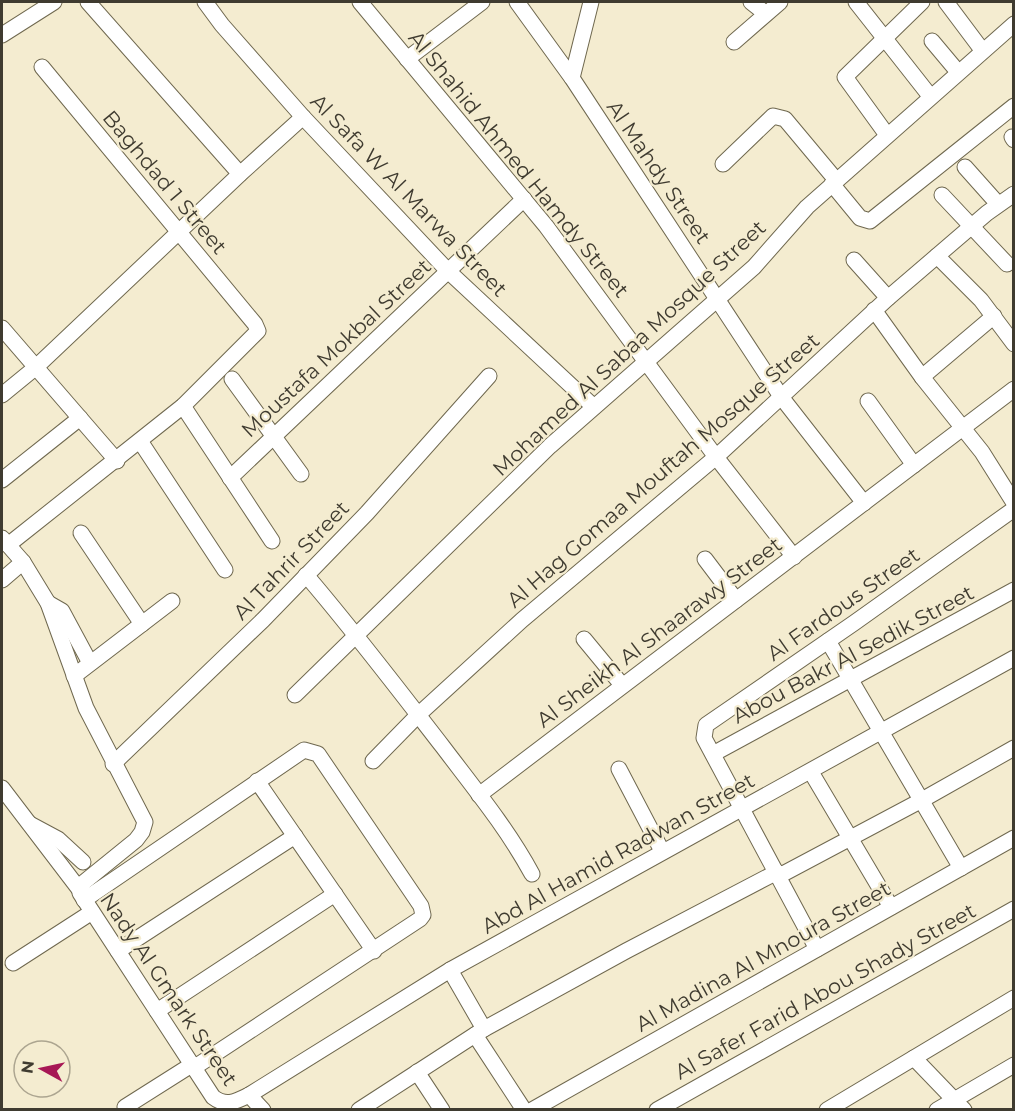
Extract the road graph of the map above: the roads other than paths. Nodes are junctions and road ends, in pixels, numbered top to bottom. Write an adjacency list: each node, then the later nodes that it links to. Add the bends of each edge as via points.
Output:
1 (54, 2): 15 (street)
2 (88, 2): 30 (street)
3 (205, 2): 26 (street, Al Safa W Al Marwa Street)
4 (360, 2): 20 (street, Al Shahid Ahmed Hamdy Street)
5 (482, 2): 20 (street)
6 (517, 2): 23 (street, Al Mahdy Street)
7 (591, 2): 23 (street)
8 (751, 2): 13 (street)
9 (780, 2): 13 (street)
10 (856, 2): 16 (street)
11 (922, 2): 16 (street)
12 (946, 2): 19 (street)
13 (765, 13): 18 (street)
14 (1014, 24): 19 (street, Mohamed Al Sabaa Mosque Street)
15 (2, 35)
16 (886, 38): 24 (street); 27 (street, via 845,77)
17 (932, 41): 22 (street)
18 (734, 42)
19 (982, 50): 22 (street, Mohamed Al Sabaa Mosque Street)
20 (406, 58): 34 (street, Al Shahid Ahmed Hamdy Street)
21 (42, 67): 37 (street, Baghdad 1 Street)
22 (958, 72): 24 (street, Mohamed Al Sabaa Mosque Street)
23 (572, 78): 42 (street, Al Mahdy Street)
24 (930, 96): 27 (street, Mohamed Al Sabaa Mosque Street)
25 (1014, 106): 31 (street, via 870,221 860,218)
26 (303, 117): 30 (street); 41 (street, Al Safa W Al Marwa Street)
27 (887, 135): 31 (street, Mohamed Al Sabaa Mosque Street)
28 (723, 164): 31 (street, via 773,116 785,119)
29 (965, 167): 35 (street)
30 (240, 174): 37 (street)
31 (834, 182): 42 (street, Mohamed Al Sabaa Mosque Street, via 754,267)
32 (1014, 194): 35 (street, Al Hag Gomaa Mouftah Mosque Street)
33 (942, 195): 36 (street)
34 (524, 200): 41 (street, Moustafa Mokbal Street); 48 (street, Al Shahid Ahmed Hamdy Street)
35 (998, 204): 36 (street, Al Hag Gomaa Mouftah Mosque Street)
36 (972, 226): 38 (street, Al Hag Gomaa Mouftah Mosque Street); 40 (street)
37 (180, 232): 49 (street); 57 (street, Baghdad 1 Street, via 258,328 256,335)
38 (938, 256): 43 (street, Al Hag Gomaa Mouftah Mosque Street); 45 (street)
39 (854, 261): 43 (street)
40 (1007, 264)
41 (448, 271): 58 (street, Al Safa W Al Marwa Street); 61 (street, Moustafa Mokbal Street)
42 (717, 297): 48 (street, Mohamed Al Sabaa Mosque Street); 55 (street, Al Mahdy Street)
43 (888, 298): 44 (street, Al Hag Gomaa Mouftah Mosque Street)
44 (874, 310): 51 (street); 55 (street, Al Hag Gomaa Mouftah Mosque Street)
45 (994, 316): 47 (street); 51 (street)
46 (2, 328): 49 (street)
47 (1014, 344)
48 (646, 359): 58 (street, Mohamed Al Sabaa Mosque Street); 63 (street, Al Shahid Ahmed Hamdy Street)
49 (35, 368): 54 (street); 59 (street)
50 (489, 376): 79 (street, Al Tahrir Street)
51 (922, 377): 60 (street)
52 (231, 379): 61 (street)
53 (1014, 389): 60 (street, Al Sheikh Al Shaarawy Street)
54 (2, 395)
55 (783, 398): 63 (street, Al Hag Gomaa Mouftah Mosque Street); 69 (street)
56 (868, 401): 65 (street)
57 (183, 406): 62 (street); 67 (street)
58 (594, 407): 86 (street, Mohamed Al Sabaa Mosque Street)
59 (80, 418): 64 (street); 68 (street)
60 (964, 429): 65 (street, Al Sheikh Al Shaarawy Street); 70 (street)
61 (273, 436): 66 (street); 67 (street, Moustafa Mokbal Street)
62 (140, 441): 64 (street); 78 (street)
63 (716, 457): 75 (street, Al Shahid Ahmed Hamdy Street); 95 (street, Al Hag Gomaa Mouftah Mosque Street, via 549,597)
64 (117, 460): 73 (street)
65 (914, 465): 69 (street, Al Sheikh Al Shaarawy Street)
66 (301, 474)
67 (230, 478): 74 (street)
68 (2, 480)
69 (864, 503): 75 (street, Al Sheikh Al Shaarawy Street)
70 (1014, 503)
71 (1014, 509): 88 (street, Al Fardous Street)
72 (81, 533): 85 (street)
73 (5, 541): 77 (street, Nady Al Gmark Street)
74 (272, 541)
75 (794, 557): 82 (street, Al Sheikh Al Shaarawy Street)
76 (705, 559): 82 (street)
77 (23, 562): 80 (street); 84 (street, Nady Al Gmark Street)
78 (225, 570)
79 (306, 575): 86 (street); 100 (street, Al Tahrir Street)
80 (2, 580)
81 (1014, 590): 92 (street, Abou Bakr Al Sedik Street)
82 (736, 600): 93 (street, Al Sheikh Al Shaarawy Street)
83 (172, 601): 85 (street)
84 (48, 603): 90 (street, via 67,618); 91 (street, Nady Al Gmark Street)
85 (142, 624): 90 (street)
86 (358, 635): 94 (street, Mohamed Al Sabaa Mosque Street); 95 (street)
87 (584, 639): 93 (street)
88 (828, 641): 92 (street); 98 (street, Al Fardous Street, via 709,721 704,738)
89 (1014, 658): 96 (street, Abd Al Hamid Radwan Street)
90 (90, 663): 91 (street)
91 (74, 676): 100 (street, Nady Al Gmark Street)
92 (853, 679): 96 (street); 98 (street, Abou Bakr Al Sedik Street)
93 (622, 685): 105 (street, Al Sheikh Al Shaarawy Street)
94 (295, 695)
95 (418, 715): 99 (street, Al Hag Gomaa Mouftah Mosque Street); 105 (street)
96 (883, 732): 102 (street, Abd Al Hamid Radwan Street); 106 (street)
97 (1014, 748): 106 (street)
98 (712, 754): 107 (street)
99 (373, 761)
100 (113, 764): 118 (street, Nady Al Gmark Street, via 145,822 142,832 83,883)
101 (620, 769): 112 (street)
102 (811, 772): 107 (street, Abd Al Hamid Radwan Street); 110 (street)
103 (256, 781): 109 (street); 118 (street); 123 (street, via 304,750 318,754 423,910 420,919)
104 (2, 788): 108 (street)
105 (479, 795): 115 (street, via 517,846)
106 (922, 800): 110 (street); 114 (street)
107 (742, 808): 112 (street, Abd Al Hamid Radwan Street); 116 (street)
108 (27, 823): 113 (street, via 58,839); 118 (street)
109 (295, 836): 117 (street); 122 (street)
110 (851, 838): 116 (street); 119 (street)
111 (1014, 838): 114 (street, Al Madina Al Mnoura Street)
112 (662, 851): 125 (street, Abd Al Hamid Radwan Street)
113 (84, 862)
114 (961, 868): 119 (street, Al Madina Al Mnoura Street)
115 (532, 874)
116 (778, 874): 121 (street); 128 (street)
117 (335, 894): 123 (street); 127 (street)
118 (85, 900): 122 (street, Nady Al Gmark Street); 124 (street)
119 (891, 908): 121 (street, Al Madina Al Mnoura Street)
120 (1014, 909): 142 (street, Al Safer Farid Abou Shady Street)
121 (818, 949): 141 (street, Al Madina Al Mnoura Street)
122 (118, 951): 127 (street, Nady Al Gmark Street)
123 (374, 951): 131 (street)
124 (13, 963)
125 (450, 970): 128 (street); 133 (street, Abd Al Hamid Radwan Street)
126 (1014, 998): 129 (street)
127 (158, 1011): 131 (street, Nady Al Gmark Street)
128 (479, 1032): 132 (street); 140 (street)
129 (914, 1058): 134 (street); 143 (street)
130 (1014, 1065): 134 (street)
131 (194, 1066): 135 (street); 136 (street, Nady Al Gmark Street)
132 (417, 1072): 138 (street); 139 (street)
133 (249, 1095): 136 (street, Nady Al Gmark Street); 137 (street)
134 (959, 1105): 144 (street)
135 (124, 1107)
136 (220, 1107)
137 (264, 1110)
138 (359, 1110)
139 (442, 1110)
140 (524, 1110)
141 (532, 1110)
142 (657, 1110)
143 (827, 1110)
144 (937, 1110)

